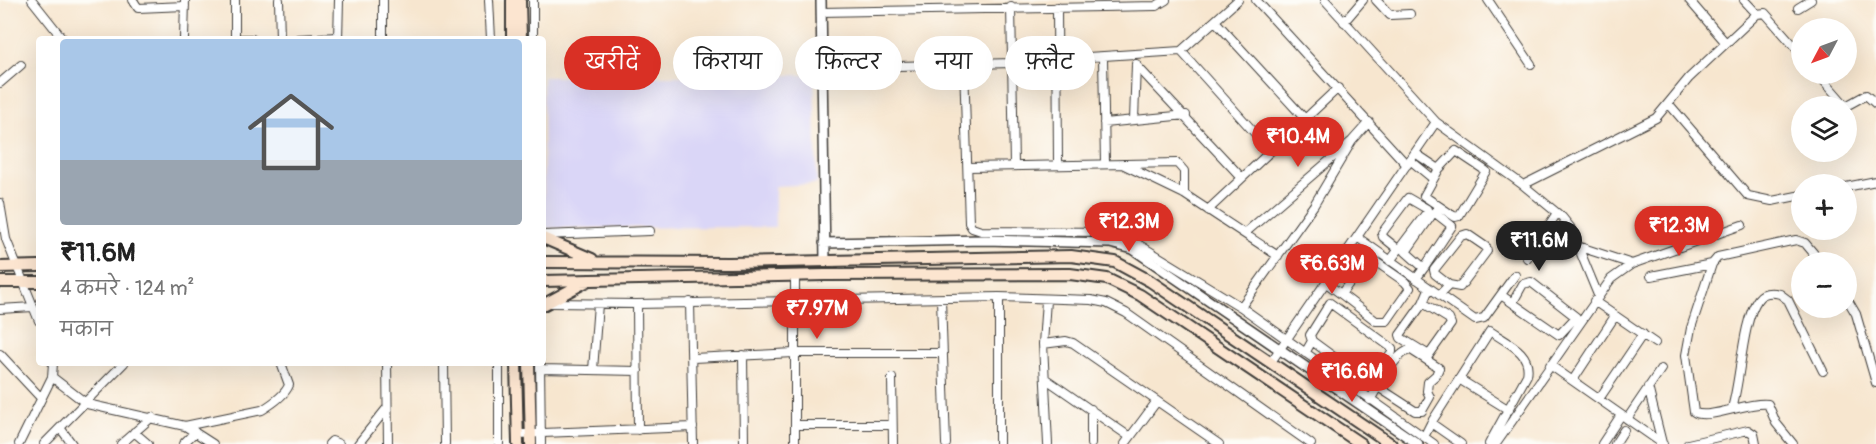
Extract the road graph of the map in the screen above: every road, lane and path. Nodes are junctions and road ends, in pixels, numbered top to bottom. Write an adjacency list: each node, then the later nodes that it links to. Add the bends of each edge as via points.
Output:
1 (32, 0): 33 (street)
2 (133, 0): 22 (street, via 138,8)
3 (235, 0): 35 (street)
4 (279, 0): 36 (street)
5 (339, 0): 37 (street)
6 (383, 0): 38 (street)
7 (489, 0): 39 (street)
8 (512, 0): 40 (main road)
9 (520, 0): 41 (main road)
10 (533, 0): 42 (street)
11 (821, 0): 28 (street)
12 (1166, 0): 26 (street, via 1156,6)
13 (1238, 0): 32 (street)
14 (1256, 0): 57 (street)
15 (1325, 0): 31 (street)
16 (1363, 0): 31 (street)
17 (1376, 0): 29 (street, via 1390,15)
18 (1488, 0): 52 (street)
19 (1689, 0): 46 (street)
20 (1744, 0): 30 (street)
21 (1811, 0): 27 (street)
22 (185, 3): 34 (street)
23 (1021, 3): 25 (street); 26 (street)
24 (884, 4): 25 (street); 28 (street)
25 (1011, 7): 44 (street)
26 (1057, 7): 45 (street)
27 (1798, 8)
28 (821, 12): 43 (street)
29 (1410, 14)
30 (1757, 14): 46 (street); 47 (street, via 1765,13)
31 (1344, 21): 68 (street)
32 (1216, 22): 48 (street); 65 (street)
33 (61, 36)
34 (184, 36)
35 (235, 36)
36 (280, 36)
37 (338, 36)
38 (383, 36)
39 (491, 36)
40 (512, 36)
41 (521, 36)
42 (533, 36)
43 (821, 36)
44 (1012, 36)
45 (1057, 36)
46 (1726, 43): 62 (street, via 1689,78)
47 (1791, 43)
48 (1181, 51): 49 (street); 71 (street)
49 (1135, 55): 51 (street); 54 (street)
50 (1095, 58): 51 (street)
51 (1103, 58): 69 (street)
52 (1531, 64)
53 (21, 65): 55 (street)
54 (1136, 65): 64 (street); 66 (street)
55 (0, 83)
56 (1827, 84): 63 (street, via 1846,106 1866,95)
57 (1338, 88): 65 (street); 67 (street)
58 (822, 90): 97 (street)
59 (965, 90): 78 (street)
60 (1013, 90): 77 (street)
61 (1057, 90): 75 (street)
62 (1669, 104): 83 (street, via 1648,122); 86 (street, via 1748,196 1772,201)
63 (1876, 104)
64 (1186, 115): 66 (street); 80 (street)
65 (1305, 119): 71 (street)
66 (1134, 120): 69 (street)
67 (1369, 122): 70 (street); 74 (street)
68 (1436, 122): 72 (street); 83 (street)
69 (1104, 123): 73 (street)
70 (1352, 141): 92 (street); 101 (street)
71 (1271, 151): 80 (street)
72 (1415, 153): 74 (street); 79 (street)
73 (1105, 163): 75 (street); 76 (street)
74 (1409, 163): 81 (street); 94 (street)
75 (1058, 164): 77 (street)
76 (1120, 164): 85 (street); 85 (street, via 1177,164 1184,171)
77 (1014, 165): 78 (street)
78 (968, 167): 147 (street, via 972,228 1114,232)
79 (1439, 170): 81 (street); 81 (street, via 1456,151 1486,173 1455,217 1424,196)
80 (1242, 178): 88 (street)
81 (1432, 178)
82 (1876, 182): 84 (street)
83 (1524, 185): 89 (street)
84 (1857, 185)
85 (1184, 194): 88 (street)
86 (1791, 197)
87 (0, 203): 96 (street)
88 (1208, 210): 92 (street)
89 (1557, 213): 98 (street, via 1570,227); 103 (street)
90 (1742, 225): 110 (street)
91 (650, 231): 93 (street)
92 (1245, 233): 101 (street)
93 (546, 237)
94 (1357, 237): 107 (street); 128 (street)
95 (546, 238): 105 (main road)
96 (3, 239): 114 (street)
97 (824, 243): 106 (street); 157 (street, via 1110,243 1142,254)
98 (1577, 246): 110 (street); 135 (street)
99 (1399, 250): 99 (street, via 1427,210 1408,198 1382,233); 107 (street)
100 (1813, 252): 111 (street, via 1796,240 1720,256)
101 (1278, 256): 147 (street)
102 (948, 258): 106 (main road); 116 (main road); 164 (main road, via 1071,256 1114,262 1150,281)
103 (1527, 258)
104 (546, 261): 105 (main road)
105 (594, 261): 108 (main road)
106 (825, 261): 109 (main road)
107 (1390, 261): 123 (street)
108 (729, 263): 109 (main road); 118 (main road)
109 (747, 263): 119 (main road)
110 (1632, 264): 135 (street, via 1611,279)
111 (1712, 264): 121 (street); 195 (street, via 1688,340 1691,407 1699,416)
112 (36, 266): 114 (main road)
113 (0, 267): 114 (main road)
114 (17, 267): 126 (street)
115 (1424, 268): 115 (street, via 1406,252 1434,212 1452,226); 123 (street)
116 (948, 274): 120 (main road); 239 (main road, via 1070,274 1107,279 1140,295)
117 (1515, 275): 133 (street)
118 (729, 276): 119 (main road); 122 (main road)
119 (747, 276): 120 (main road)
120 (795, 276): 138 (street)
121 (1651, 276)
122 (589, 279): 124 (main road); 141 (main road)
123 (1416, 279): 130 (street)
124 (546, 280)
125 (0, 282): 126 (main road)
126 (21, 282): 127 (main road); 146 (street)
127 (36, 282)
128 (1326, 282): 131 (street); 153 (street)
129 (1449, 285): 129 (street, via 1460,287 1487,251 1467,234 1461,236 1434,270); 132 (street)
130 (1429, 289): 132 (street); 142 (street)
131 (1341, 294): 131 (street, via 1376,321 1383,322 1410,288 1369,257)
132 (1439, 295): 133 (street, via 1479,321)
133 (1501, 295): 140 (street)
134 (999, 297): 136 (street); 137 (street); 234 (street)
135 (1596, 298): 150 (street); 165 (street)
136 (941, 299): 138 (street); 159 (street)
137 (1046, 300): 156 (street); 238 (street, via 1091,300 1118,308)
138 (794, 301): 139 (street); 158 (street)
139 (690, 302): 145 (street); 163 (street)
140 (1513, 302): 140 (street, via 1559,335 1576,316 1531,282 1523,284)
141 (546, 303)
142 (1423, 303): 142 (street, via 1451,324 1429,355 1400,335)
143 (546, 304): 144 (street)
144 (597, 304): 145 (street); 176 (street)
145 (637, 304): 177 (street)
146 (33, 307): 148 (street); 149 (street)
147 (1241, 307): 153 (street)
148 (0, 309)
149 (36, 314)
150 (1615, 316): 152 (street); 183 (street)
151 (1857, 317): 185 (street)
152 (1643, 334): 155 (street); 190 (street)
153 (1287, 339): 157 (street); 160 (street)
154 (1311, 341): 160 (street); 184 (street); 184 (street, via 1310,334 1328,303 1332,303 1392,348)
155 (1655, 343)
156 (1043, 344): 181 (street); 192 (street, via 1073,343)
157 (1279, 351): 164 (street); 212 (street)
158 (794, 353): 159 (street); 162 (street); 201 (street)
159 (942, 353): 233 (street)
160 (1305, 353): 188 (street)
161 (0, 354): 189 (street)
162 (743, 355): 163 (street); 230 (street)
163 (693, 358): 204 (street)
164 (1271, 362): 240 (main road)
165 (1550, 365): 183 (street); 244 (street)
166 (53, 366): 179 (street)
167 (121, 366): 193 (street)
168 (282, 366): 203 (street, via 289,385 270,406)
169 (387, 366): 194 (street)
170 (444, 366): 226 (street)
171 (499, 366): 227 (street)
172 (515, 366): 211 (main road)
173 (529, 366): 210 (main road)
174 (540, 366): 176 (street); 210 (street)
175 (1661, 369): 187 (street)
176 (593, 370): 177 (street)
177 (638, 370): 206 (street)
178 (1823, 371): 195 (street, via 1788,300 1779,294 1765,294 1759,297 1751,317)
179 (52, 377): 189 (street); 193 (street)
180 (892, 378): 202 (street)
181 (1046, 379): 196 (street); 235 (street)
182 (1459, 379): 197 (street); 197 (street, via 1490,331 1525,356 1529,365); 200 (street)
183 (1573, 380): 190 (street)
184 (1368, 382): 188 (street)
185 (1876, 383)
186 (1378, 387): 186 (street, via 1407,350 1439,371 1426,386 1430,397 1422,411 1415,411); 191 (street)
187 (1648, 387): 199 (street); 214 (street)
188 (1360, 393): 191 (street)
189 (41, 398): 215 (street)
190 (1599, 399): 199 (street)
191 (1370, 400): 212 (street)
192 (1157, 401): 213 (street); 237 (street)
193 (87, 404): 198 (street); 205 (street)
194 (387, 407): 224 (street); 225 (street)
195 (1732, 408): 249 (street, via 1768,404 1776,423)
196 (1091, 410): 213 (street); 236 (street)
197 (1509, 410): 243 (street)
198 (152, 417): 203 (street); 208 (street)
199 (1624, 417): 214 (street); 245 (street)
200 (1431, 423): 212 (street); 242 (street)
201 (795, 425): 202 (street); 231 (street)
202 (892, 425): 232 (street)
203 (184, 426): 209 (street)
204 (693, 427): 206 (street); 229 (street)
205 (61, 429): 216 (street); 217 (street)
206 (638, 430): 210 (street)
207 (1624, 430): 246 (street)
208 (134, 432): 218 (street); 219 (street)
209 (195, 432): 220 (street); 221 (street)
210 (534, 436): 211 (street); 228 (street)
211 (518, 439)
212 (1421, 440): 241 (street)
213 (1128, 441)
214 (1662, 443)
215 (19, 444)
216 (44, 444)
217 (72, 444)
218 (121, 444)
219 (148, 444)
220 (183, 444)
221 (213, 444)
222 (329, 444): 223 (street)
223 (339, 444)
224 (358, 444)
225 (388, 444)
226 (445, 444)
227 (499, 444)
228 (541, 444)
229 (693, 444)
230 (744, 444)
231 (795, 444)
232 (893, 444)
233 (946, 444)
234 (999, 444)
235 (1048, 444)
236 (1091, 444)
237 (1219, 444)
238 (1311, 444)
239 (1361, 444)
240 (1391, 444)
241 (1434, 444)
242 (1461, 444)
243 (1489, 444)
244 (1496, 444)
245 (1602, 444)
246 (1615, 444)
247 (1688, 444): 248 (street, via 1748,430 1753,432)
248 (1756, 444)
249 (1793, 444)

